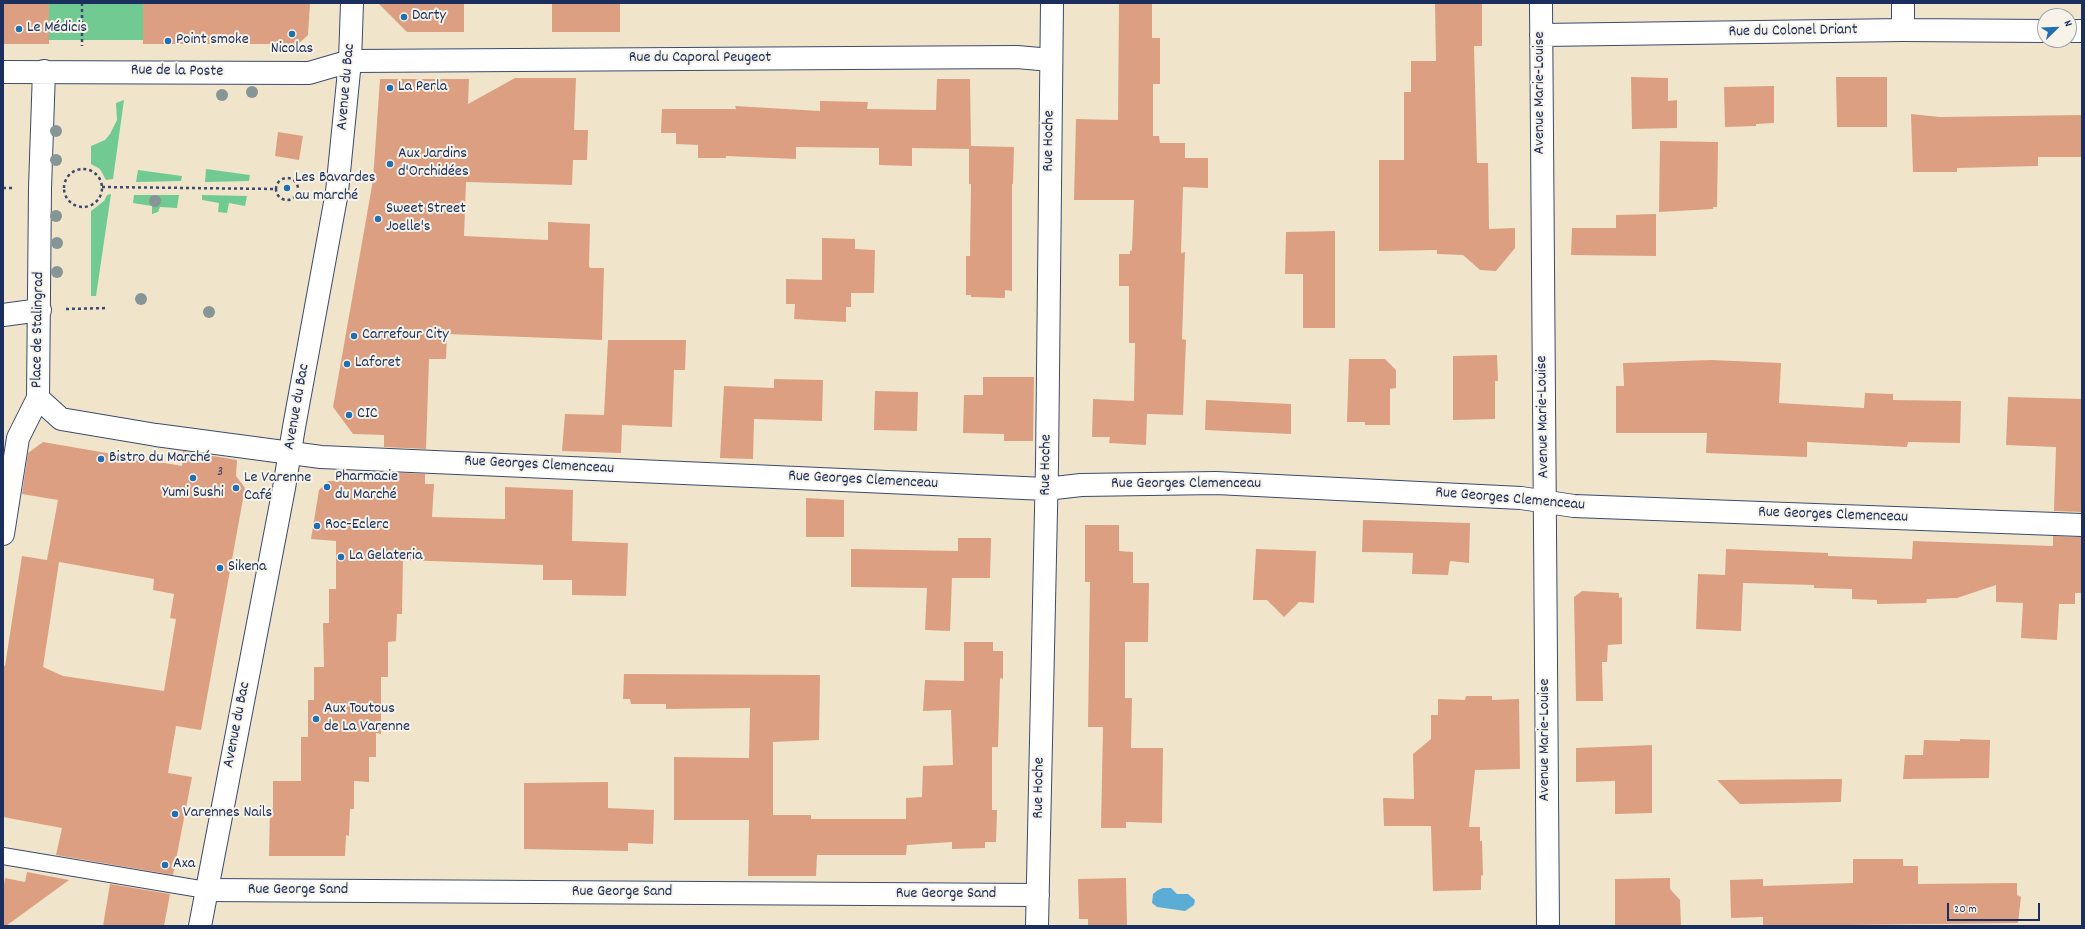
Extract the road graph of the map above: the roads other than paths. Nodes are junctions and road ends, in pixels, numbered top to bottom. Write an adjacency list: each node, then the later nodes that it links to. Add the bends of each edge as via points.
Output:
1 (352, 3): 8 (street, Avenue du Bac)
2 (1052, 3): 9 (street, Rue Hoche)
3 (1541, 3): 7 (street, Avenue Marie-Louise)
4 (1903, 3): 5 (street)
5 (1902, 30): 6 (street, Rue du Colonel Driant); 7 (street, Rue du Colonel Driant)
6 (2037, 31)
7 (1541, 35): 17 (street, Avenue Marie-Louise)
8 (350, 60): 9 (street, Rue du Caporal Peugeot, via 1009,57); 10 (street, Rue de la Poste, via 309,72); 15 (street, Avenue du Bac, via 337,192)
9 (1051, 60): 16 (street, Rue Hoche)
10 (44, 71): 11 (street, Rue de la Poste); 12 (street, Place de Stalingrad, via 40,188)
11 (3, 72)
12 (40, 310): 13 (street); 14 (street, Place de Stalingrad)
13 (3, 315)
14 (38, 398): 15 (street, Place de Stalingrad, via 61,419); 19 (street, via 18,438)
15 (290, 453): 16 (street, Rue Georges Clemenceau, via 329,457); 21 (street, Avenue du Bac)
16 (1046, 489): 17 (street, Rue Georges Clemenceau, via 1081,485 1216,483); 22 (street, Rue Hoche)
17 (1545, 501): 18 (street, Rue Georges Clemenceau, via 1574,506); 25 (street, Avenue Marie-Louise)
18 (2082, 525)
19 (3, 534)
20 (3, 856): 21 (lane)
21 (206, 890): 22 (street, Rue George Sand); 23 (street, Avenue du Bac)
22 (1038, 895): 24 (street, Rue Hoche)
23 (200, 926)
24 (1037, 926)
25 (1548, 926)

